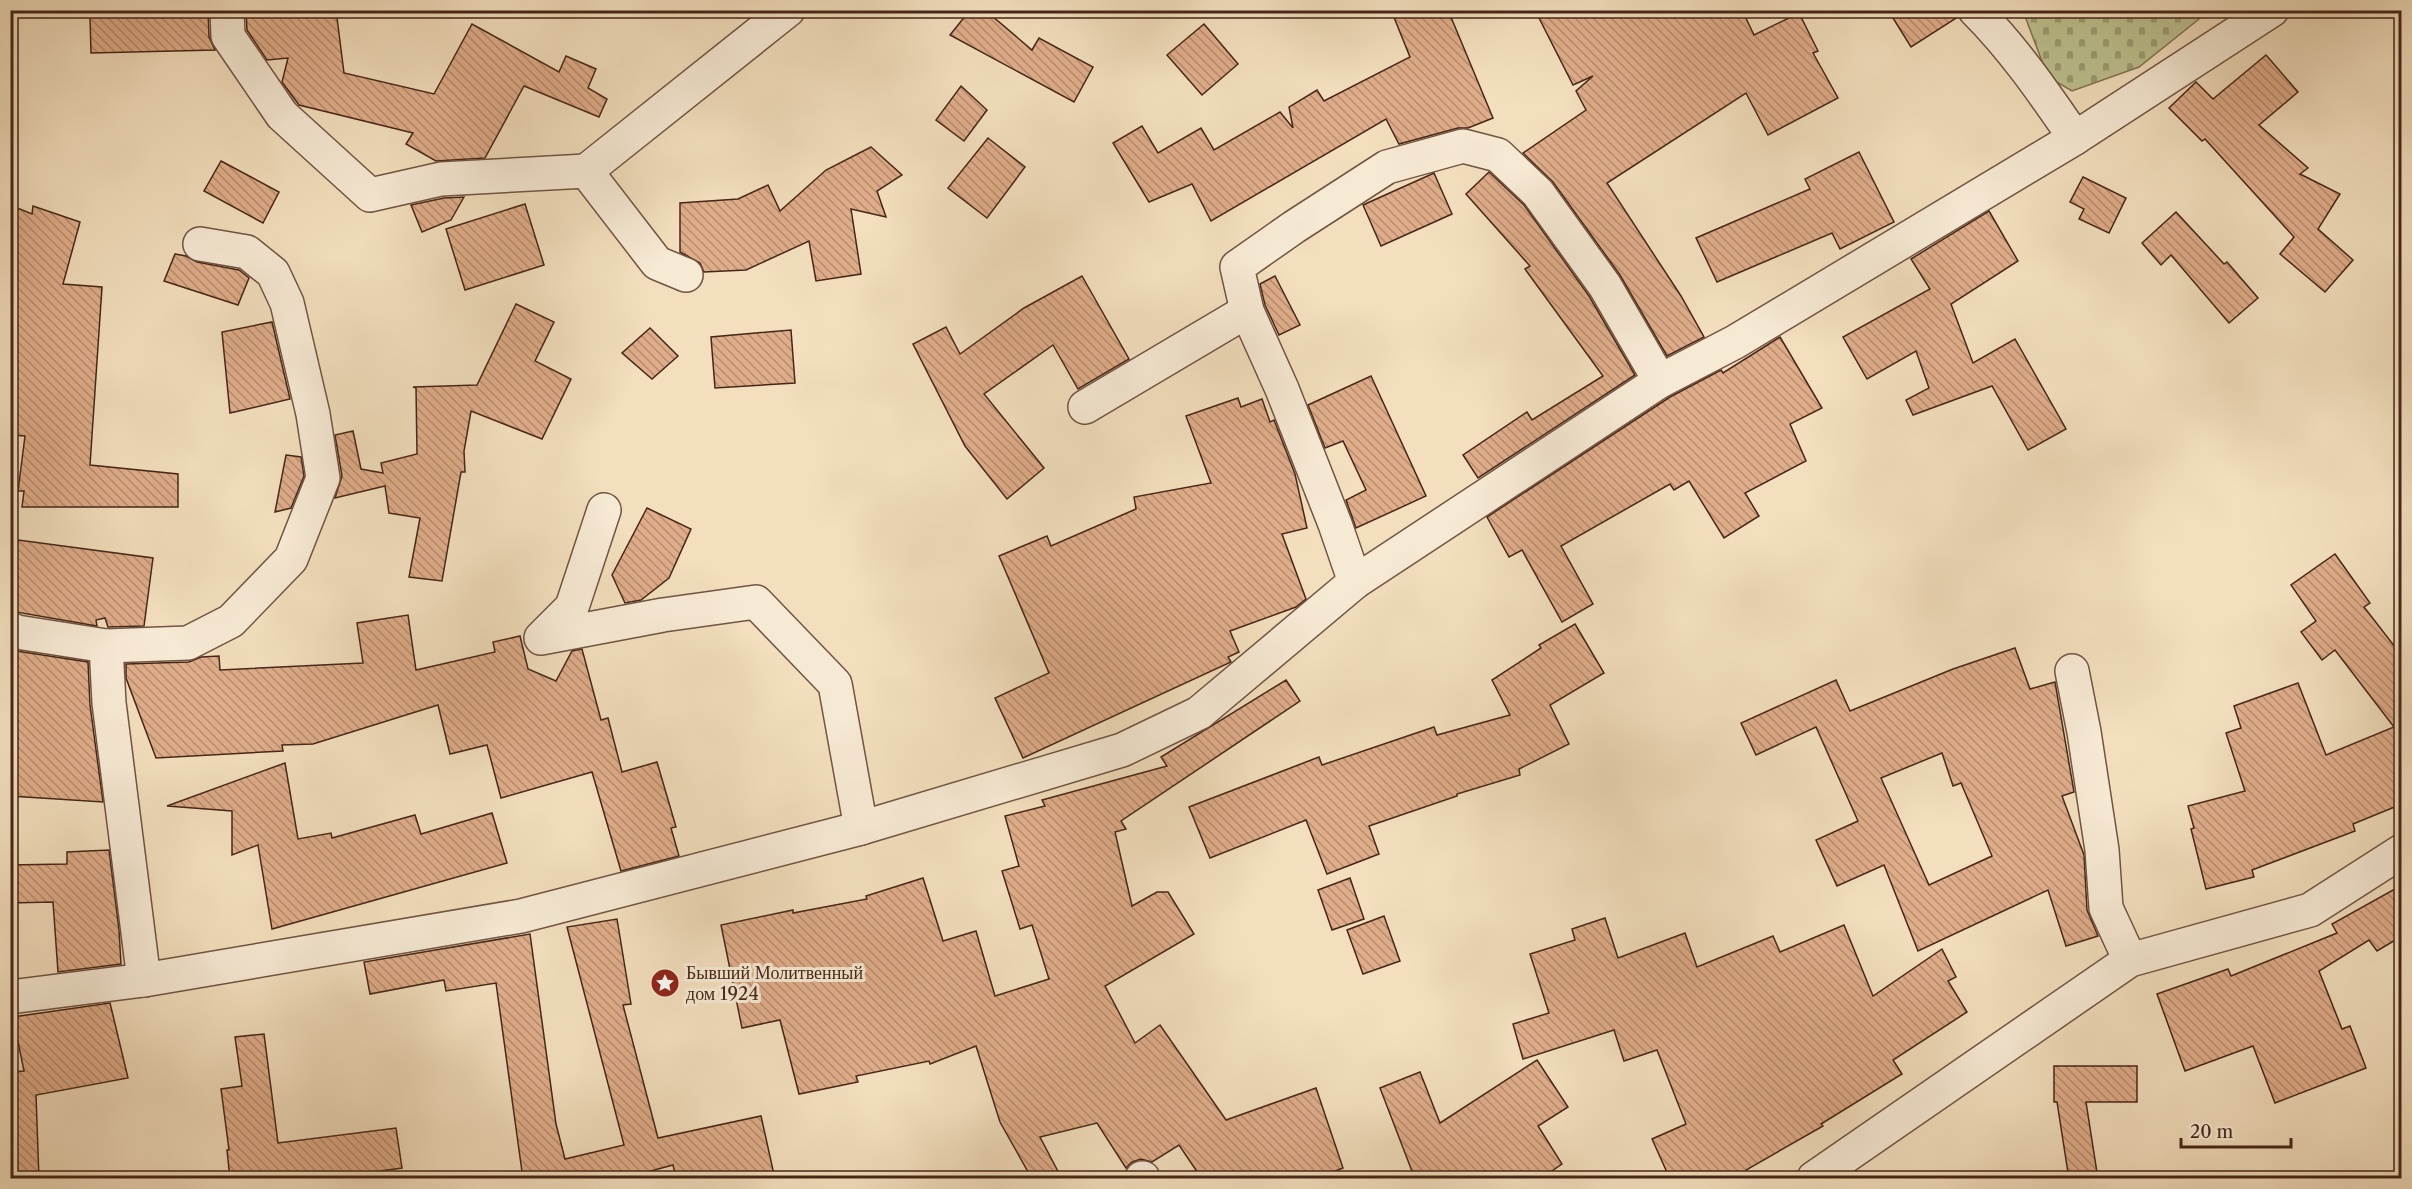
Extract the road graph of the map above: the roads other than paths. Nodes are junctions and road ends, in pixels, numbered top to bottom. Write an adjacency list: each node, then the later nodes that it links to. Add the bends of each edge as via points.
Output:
1 (227, 10): 6 (street, via 228,36 282,115 370,195 441,179)
2 (788, 10): 6 (street)
3 (1975, 10): 5 (street, via 2000,34)
4 (2272, 10): 5 (street)
5 (2075, 138): 10 (street, via 1735,342)
6 (586, 171): 8 (street, via 657,263)
7 (200, 244): 15 (street, via 247,252 273,273 290,314 323,478 291,559 231,621 188,643)
8 (686, 275)
9 (1247, 311): 10 (street, via 1237,267 1387,167 1463,146 1498,155 1538,193 1605,286); 11 (street); 13 (street, via 1282,389)
10 (1660, 381): 13 (street)
11 (1085, 407)
12 (604, 510): 17 (street, via 572,607 541,638 756,602 835,684)
13 (1355, 582): 17 (street, via 1199,713 1122,750)
14 (10, 629): 15 (street)
15 (106, 646): 20 (street, via 109,703)
16 (2072, 671): 19 (street, via 2102,850 2106,908)
17 (861, 828): 20 (street, via 521,916)
18 (2402, 851): 19 (street, via 2310,910)
19 (2130, 960): 22 (street)
20 (144, 980): 21 (street)
21 (10, 997)
22 (1814, 1179)

